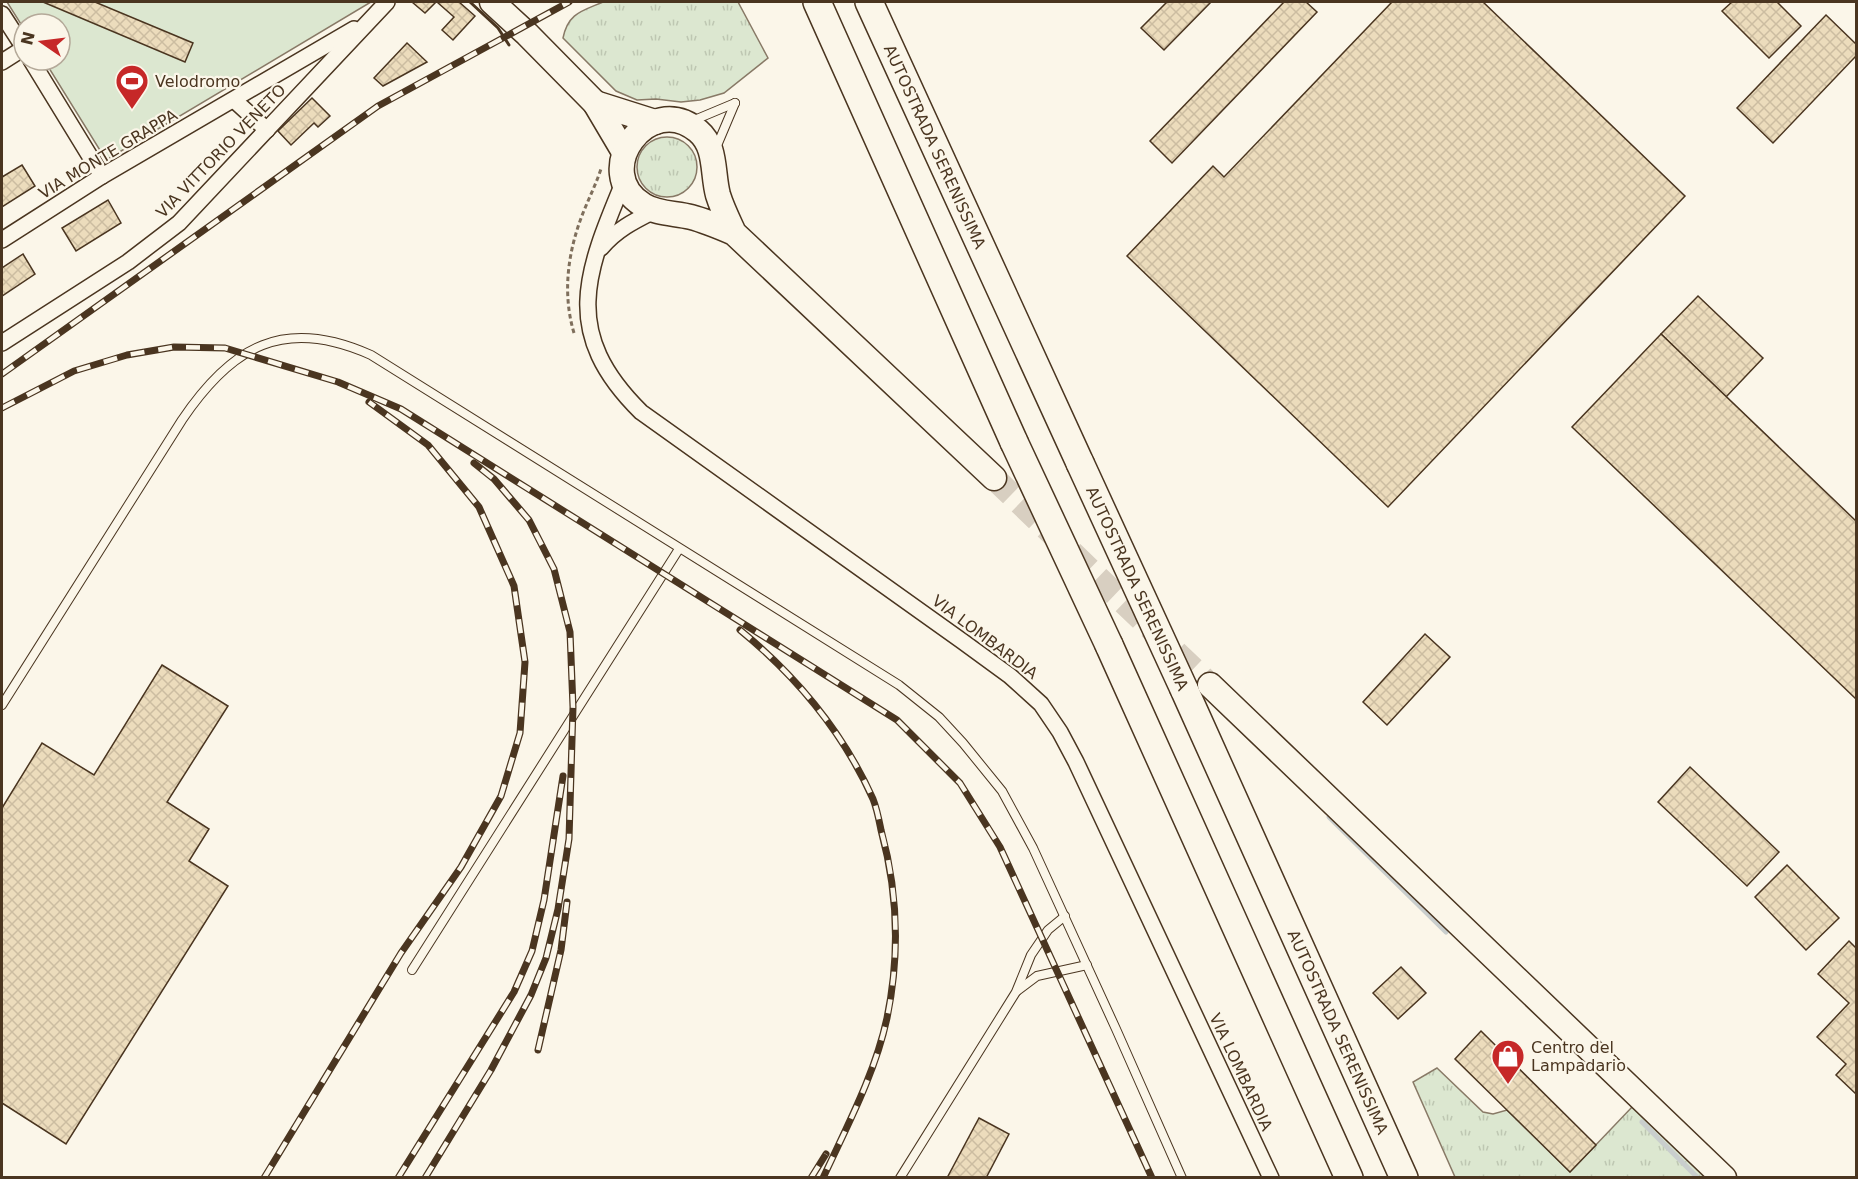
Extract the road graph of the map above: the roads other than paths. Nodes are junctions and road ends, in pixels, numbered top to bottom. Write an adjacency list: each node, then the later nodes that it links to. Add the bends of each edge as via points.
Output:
1 (387, 2): 6 (street, VIA VITTORIO VENETO)
2 (492, 2): 10 (main road)
3 (817, 2): 34 (highway, bridge)
4 (869, 2): 25 (highway, AUTOSTRADA SERENISSIMA, bridge, via 1080,463)
5 (2, 14): 7 (street)
6 (370, 20): 9 (street, VIA MONTE GRAPPA); 13 (street, VIA VITTORIO VENETO)
7 (12, 29)
8 (38, 72): 16 (street)
9 (234, 100): 13 (street); 16 (street, VIA MONTE GRAPPA)
10 (595, 103): 11 (main road); 14 (main road)
11 (655, 122): 12 (main road); 14 (main road, via 641,129)
12 (684, 123): 15 (main road, via 708,144); 15 (lane, via 735,103)
13 (267, 130): 22 (street, VIA VITTORIO VENETO, via 164,236)
14 (624, 152): 17 (main road)
15 (713, 166): 18 (main road, via 708,189 698,201 685,209); 19 (main road, via 723,210)
16 (102, 176): 20 (street, VIA MONTE GRAPPA)
17 (624, 181): 18 (main road, via 641,204); 21 (street, VIA LOMBARDIA)
18 (662, 212): 19 (main road, via 704,221); 21 (street, VIA LOMBARDIA, via 613,234)
19 (734, 233): 23 (main road)
20 (2, 240)
21 (594, 264): 33 (street, VIA LOMBARDIA, via 587,313 592,338 614,382 641,412 962,641 1016,682 1049,714 1076,762)
22 (2, 343)
23 (994, 478)
24 (679, 549): 26 (lane, via 371,355 324,340 285,338 232,362 199,396); 27 (lane, via 899,685 939,717 1002,790); 29 (lane)
25 (1197, 687): 35 (highway, AUTOSTRADA SERENISSIMA); 36 (main road)
26 (2, 705)
27 (1065, 916): 28 (lane); 30 (lane, via 1048,930 1031,955)
28 (1087, 965): 30 (lane, via 1037,976); 32 (lane)
29 (412, 970)
30 (1016, 992): 31 (lane)
31 (900, 1178)
32 (1182, 1178)
33 (1270, 1178)
34 (1349, 1178)
35 (1404, 1178)
36 (1724, 1178)

